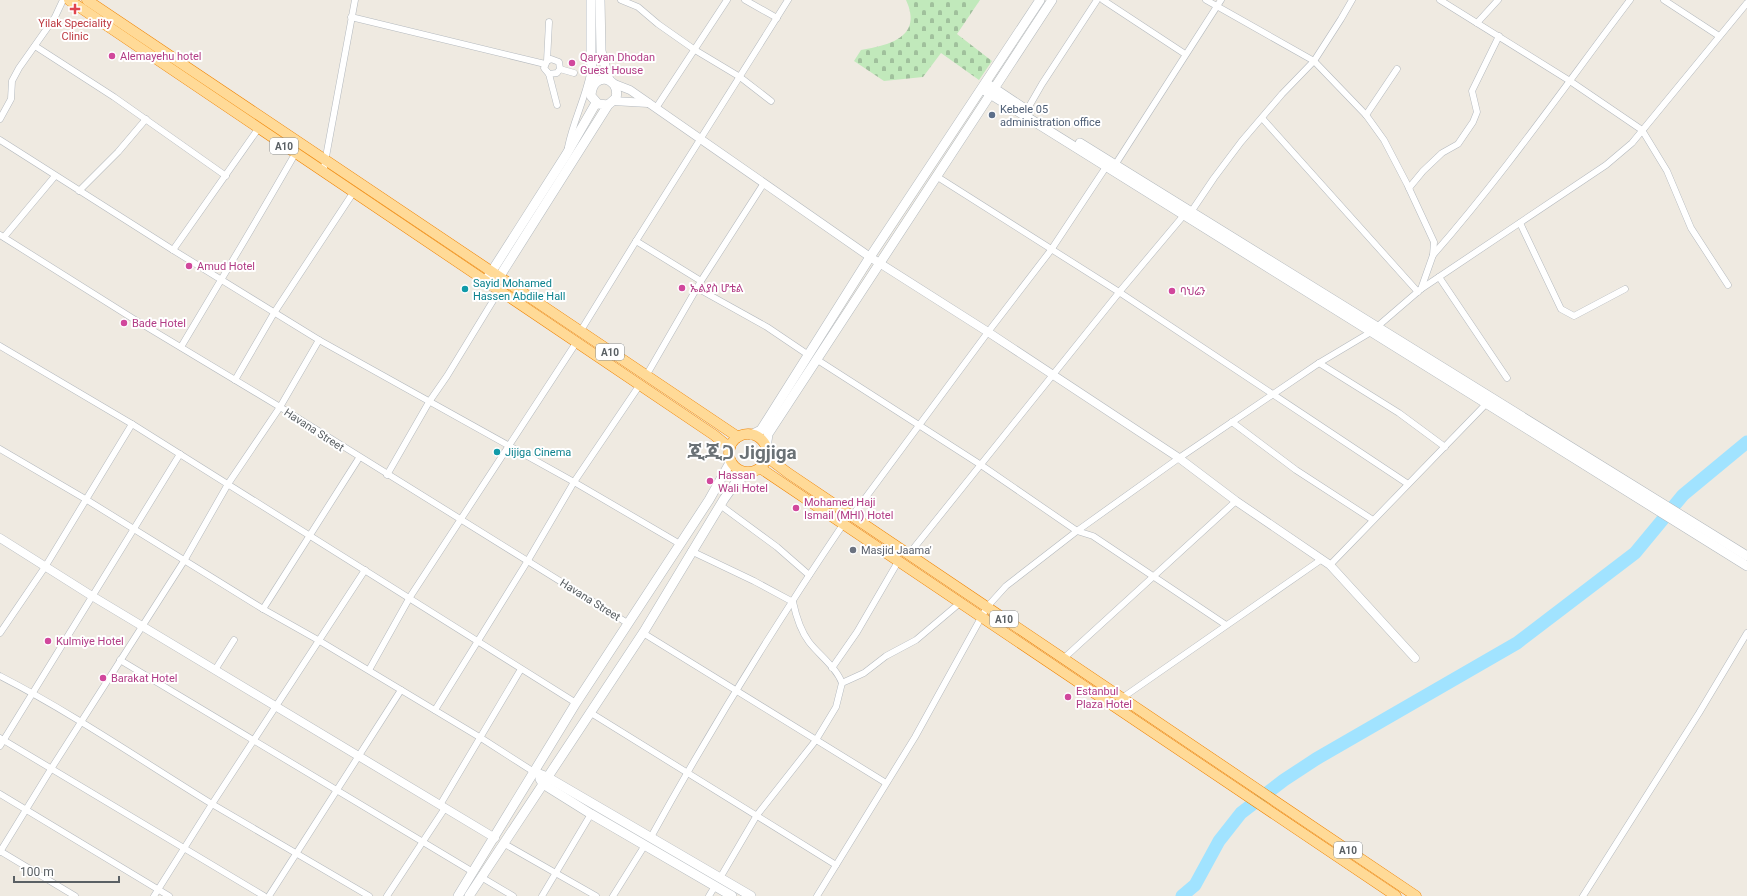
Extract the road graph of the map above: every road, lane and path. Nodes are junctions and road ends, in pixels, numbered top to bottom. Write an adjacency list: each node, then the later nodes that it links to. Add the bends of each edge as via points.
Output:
1 (63, 0): 30 (street)
2 (69, 0): 56 (highway, A10)
3 (87, 0): 62 (highway, A10)
4 (355, 0): 24 (street)
5 (591, 0): 35 (main road)
6 (600, 0): 41 (main road, via 601,51)
7 (621, 0): 31 (street, via 638,7)
8 (727, 0): 31 (street)
9 (745, 0): 25 (street)
10 (788, 0): 25 (street)
11 (1040, 0): 44 (main road)
12 (1052, 0): 44 (main road)
13 (1097, 0): 51 (street)
14 (1103, 0): 32 (street)
15 (1206, 0): 23 (street)
16 (1221, 0): 23 (street)
17 (1352, 0): 33 (street)
18 (1440, 0): 27 (street)
19 (1498, 0): 27 (street)
20 (1630, 0): 42 (street)
21 (1664, 0): 29 (street)
22 (1747, 3): 29 (street)
23 (1217, 6): 32 (street); 33 (street)
24 (351, 17): 34 (street); 62 (street)
25 (777, 18): 40 (street)
26 (549, 22): 34 (street)
27 (1477, 23): 28 (street)
28 (1499, 36): 42 (street); 69 (street, via 1472,91 1477,112 1474,122 1458,144 1442,153)
29 (1720, 36): 57 (street)
30 (36, 46): 54 (street, via 12,81 11,99); 55 (street)
31 (695, 50): 40 (street); 50 (street)
32 (1185, 54): 63 (street)
33 (1314, 61): 52 (street); 53 (street)
34 (546, 62): 36 (street, via 559,62); 39 (street, via 544,68)
35 (592, 65): 43 (main road); 61 (street)
36 (560, 69): 38 (street); 39 (street, via 557,73)
37 (1396, 69): 52 (street)
38 (574, 73)
39 (549, 74): 49 (street)
40 (740, 77): 45 (street); 59 (street)
41 (611, 81): 43 (main road, via 600,80); 47 (main road, via 616,90 616,98); 48 (street)
42 (1570, 81): 57 (street); 78 (street, via 1470,213)
43 (593, 84): 46 (main road, via 591,96)
44 (988, 89): 51 (main road); 63 (main road); 67 (main road); 79 (main road)
45 (771, 101)
46 (596, 102): 47 (main road, via 602,105); 61 (main road)
47 (611, 103): 48 (street); 81 (main road)
48 (648, 103): 50 (street)
49 (557, 105)
50 (656, 108): 59 (street)
51 (1027, 110): 63 (main road)
52 (1366, 115): 69 (street, via 1384,140)
53 (1262, 118): 72 (street); 89 (street)
54 (0, 119)
55 (146, 119): 66 (street); 70 (street)
56 (258, 129): 60 (highway, A10); 66 (street)
57 (1642, 130): 73 (street, via 1632,143 1606,165); 85 (street, via 1667,171 1691,228)
58 (0, 140): 65 (street)
59 (701, 140): 68 (street); 75 (street)
60 (295, 154): 64 (highway, A10); 83 (street)
61 (566, 155): 81 (main road)
62 (325, 160): 64 (street); 81 (highway, A10)
63 (1110, 166): 72 (main road); 77 (street)
64 (323, 172): 71 (highway, A10)
65 (55, 176): 70 (street); 74 (street)
66 (226, 176): 76 (street)
67 (936, 176): 77 (street); 80 (main road)
68 (764, 183): 79 (street); 84 (street)
69 (1409, 188): 78 (street, via 1434,242)
70 (79, 191): 76 (street)
71 (353, 193): 86 (highway, A10); 91 (street)
72 (1188, 214): 90 (street); 92 (main road)
73 (1520, 223): 82 (street); 88 (street, via 1561,309 1567,313 1574,316)
74 (2, 236): 98 (street, Havana Street)
75 (636, 241): 84 (street); 93 (street)
76 (173, 250): 83 (street)
77 (1051, 250): 90 (street); 94 (street)
78 (1433, 255): 89 (street)
79 (870, 257): 80 (street); 99 (main road)
80 (879, 262): 94 (street); 100 (main road)
81 (495, 275): 86 (main road); 93 (highway, A10)
82 (1439, 277): 89 (street); 104 (street)
83 (220, 280): 91 (street); 98 (street)
84 (701, 281): 87 (street)
85 (1728, 285)
86 (492, 286): 96 (highway, A10); 108 (street, via 448,376)
87 (697, 288): 99 (street, via 767,327); 103 (street)
88 (1625, 289)
89 (1420, 290): 92 (street)
90 (1119, 292): 102 (street); 107 (street)
91 (274, 313): 95 (street); 105 (street)
92 (1374, 329): 101 (street); 109 (main road); 132 (main road)
93 (580, 332): 103 (highway, A10)
94 (988, 332): 102 (street); 113 (street)
95 (319, 340): 108 (street); 110 (street)
96 (576, 343): 106 (highway, A10); 116 (street)
97 (0, 346): 112 (street)
98 (181, 348): 105 (street, Havana Street)
99 (807, 354): 114 (main road, via 761,430)
100 (816, 359): 113 (street); 120 (main road, via 768,434)
101 (1319, 363): 107 (street); 117 (street, via 1399,413)
102 (1053, 375): 123 (street); 125 (street)
103 (646, 376): 115 (highway, A10)
104 (1507, 378)
105 (235, 380): 110 (street, Havana Street)
106 (639, 386): 118 (highway, A10); 129 (street)
107 (1272, 395): 111 (street); 131 (street)
108 (429, 402): 116 (street); 128 (street)
109 (1486, 404): 117 (street); 132 (main road)
110 (280, 407): 122 (street, Havana Street); 130 (street)
111 (1232, 422): 123 (street); 138 (street, via 1296,470)
112 (132, 424): 121 (street); 133 (street)
113 (919, 426): 125 (street); 136 (street)
114 (751, 435): 115 (highway); 120 (highway, A10, via 762,441)
115 (738, 437): 118 (highway)
116 (507, 445): 129 (street); 137 (street)
117 (1445, 447): 131 (street)
118 (730, 448): 124 (highway)
119 (0, 449): 133 (street)
120 (766, 452): 126 (highway); 136 (highway, A10, via 788,474)
121 (180, 454): 130 (street); 140 (street)
122 (360, 458): 128 (street, Havana Street); 142 (street)
123 (1179, 458): 134 (street); 141 (street)
124 (731, 461): 127 (highway, via 740,470); 144 (main road)
125 (981, 465): 141 (street); 146 (street)
126 (760, 468): 127 (highway); 139 (highway, A10)
127 (750, 472): 135 (main road, via 736,482)
128 (387, 475): 137 (street, Havana Street)
129 (574, 482): 144 (street); 151 (street)
130 (228, 484): 142 (street); 150 (street)
131 (1408, 484): 138 (street)
132 (1627, 487): 147 (main road, via 1691,521); 154 (main road, via 1686,529)
133 (87, 500): 140 (street); 153 (street)
134 (1236, 501): 148 (street); 157 (street)
135 (720, 505): 145 (main road); 156 (street, via 776,547)
136 (852, 516): 146 (highway, A10)
137 (461, 520): 151 (street, Havana Street); 159 (street)
138 (1373, 520): 152 (street)
139 (844, 523): 149 (highway, A10); 156 (street)
140 (133, 529): 150 (street); 158 (street)
141 (1077, 531): 157 (street, via 1093,536); 162 (street, via 1006,586)
142 (310, 536): 155 (street); 163 (street)
143 (0, 538): 153 (street)
144 (680, 544): 165 (main road)
145 (692, 551): 160 (street); 169 (main road)
146 (909, 554): 162 (highway, A10)
147 (1747, 556)
148 (1322, 559): 152 (street); 166 (street)
149 (898, 560): 161 (highway, A10); 177 (street, via 857,632)
150 (184, 562): 163 (street); 167 (street)
151 (527, 562): 165 (street, Havana Street); 173 (street)
152 (1330, 565): 175 (street)
153 (45, 566): 158 (street); 168 (street)
154 (1747, 566)
155 (365, 570): 159 (street); 172 (street)
156 (809, 576): 160 (street)
157 (1155, 576): 166 (street); 174 (street)
158 (92, 596): 167 (street); 185 (street)
159 (410, 597): 173 (street); 180 (street)
160 (792, 602): 177 (street, via 800,628); 184 (street)
161 (961, 602): 164 (highway, A10); 182 (street, via 916,640 886,656 864,673)
162 (987, 607): 164 (street); 174 (highway, A10)
163 (263, 609): 172 (street)
164 (982, 616): 202 (street, via 915,737); 239 (highway, A10)
165 (629, 624): 187 (main road)
166 (1226, 625): 186 (street)
167 (143, 626): 176 (street); 179 (street)
168 (0, 633)
169 (643, 633): 184 (street); 190 (main road)
170 (1747, 633): 241 (street)
171 (234, 640): 179 (street)
172 (318, 640): 180 (street); 188 (street)
173 (478, 641): 178 (street); 189 (street)
174 (1063, 658): 186 (highway, A10)
175 (1415, 658)
176 (120, 660): 191 (street); 195 (street)
177 (832, 668): 182 (street)
178 (521, 669): 187 (street); 192 (street)
179 (215, 670): 188 (street)
180 (369, 670): 183 (street)
181 (0, 676): 185 (street)
182 (842, 683): 194 (street, via 836,707)
183 (401, 690): 189 (street); 197 (street)
184 (736, 691): 194 (street); 200 (street)
185 (32, 693): 191 (street); 193 (street)
186 (1122, 698): 240 (highway, A10)
187 (576, 704): 199 (main road)
188 (276, 708): 195 (street); 197 (street)
189 (435, 710): 192 (street)
190 (591, 713): 200 (street); 201 (main road)
191 (81, 722): 198 (street); 205 (street)
192 (481, 738): 199 (street); 206 (street)
193 (2, 739): 196 (street); 198 (street)
194 (816, 740): 202 (street); 209 (street)
195 (254, 741): 203 (street); 205 (street)
196 (0, 746)
197 (359, 756): 203 (street); 206 (street)
198 (51, 769): 207 (street); 213 (street)
199 (534, 772): 201 (main road); 210 (main road)
200 (687, 772): 209 (street); 211 (street)
201 (545, 780): 208 (main road); 210 (main road); 211 (main road)
202 (886, 783): 216 (street)
203 (337, 790): 212 (street); 215 (street)
204 (0, 794): 207 (street)
205 (212, 804): 213 (street); 215 (street)
206 (443, 807): 210 (street); 212 (street)
207 (25, 810): 214 (street); 221 (street)
208 (591, 814): 211 (main road); 217 (street)
209 (757, 815): 216 (street); 219 (street)
210 (499, 841): 217 (street); 218 (main road)
211 (648, 841): 219 (main road); 220 (main road); 234 (street)
212 (422, 842): 218 (street); 228 (street)
213 (185, 848): 221 (street); 225 (street)
214 (0, 851): 222 (street)
215 (296, 853): 226 (street); 227 (street)
216 (836, 865): 238 (street)
217 (557, 872): 232 (street); 233 (street)
218 (477, 875): 229 (main road); 230 (main road); 231 (street)
219 (720, 878): 237 (main road)
220 (715, 886): 235 (street); 236 (main road)
221 (159, 889): 223 (street); 224 (street)
222 (75, 896)
223 (154, 896)
224 (169, 896)
225 (264, 896)
226 (269, 896)
227 (369, 896)
228 (387, 896)
229 (458, 896)
230 (469, 896)
231 (513, 896)
232 (542, 896)
233 (596, 896)
234 (614, 896)
235 (709, 896)
236 (732, 896)
237 (751, 896)
238 (817, 896)
239 (1396, 896)
240 (1416, 896)
241 (1583, 896)

